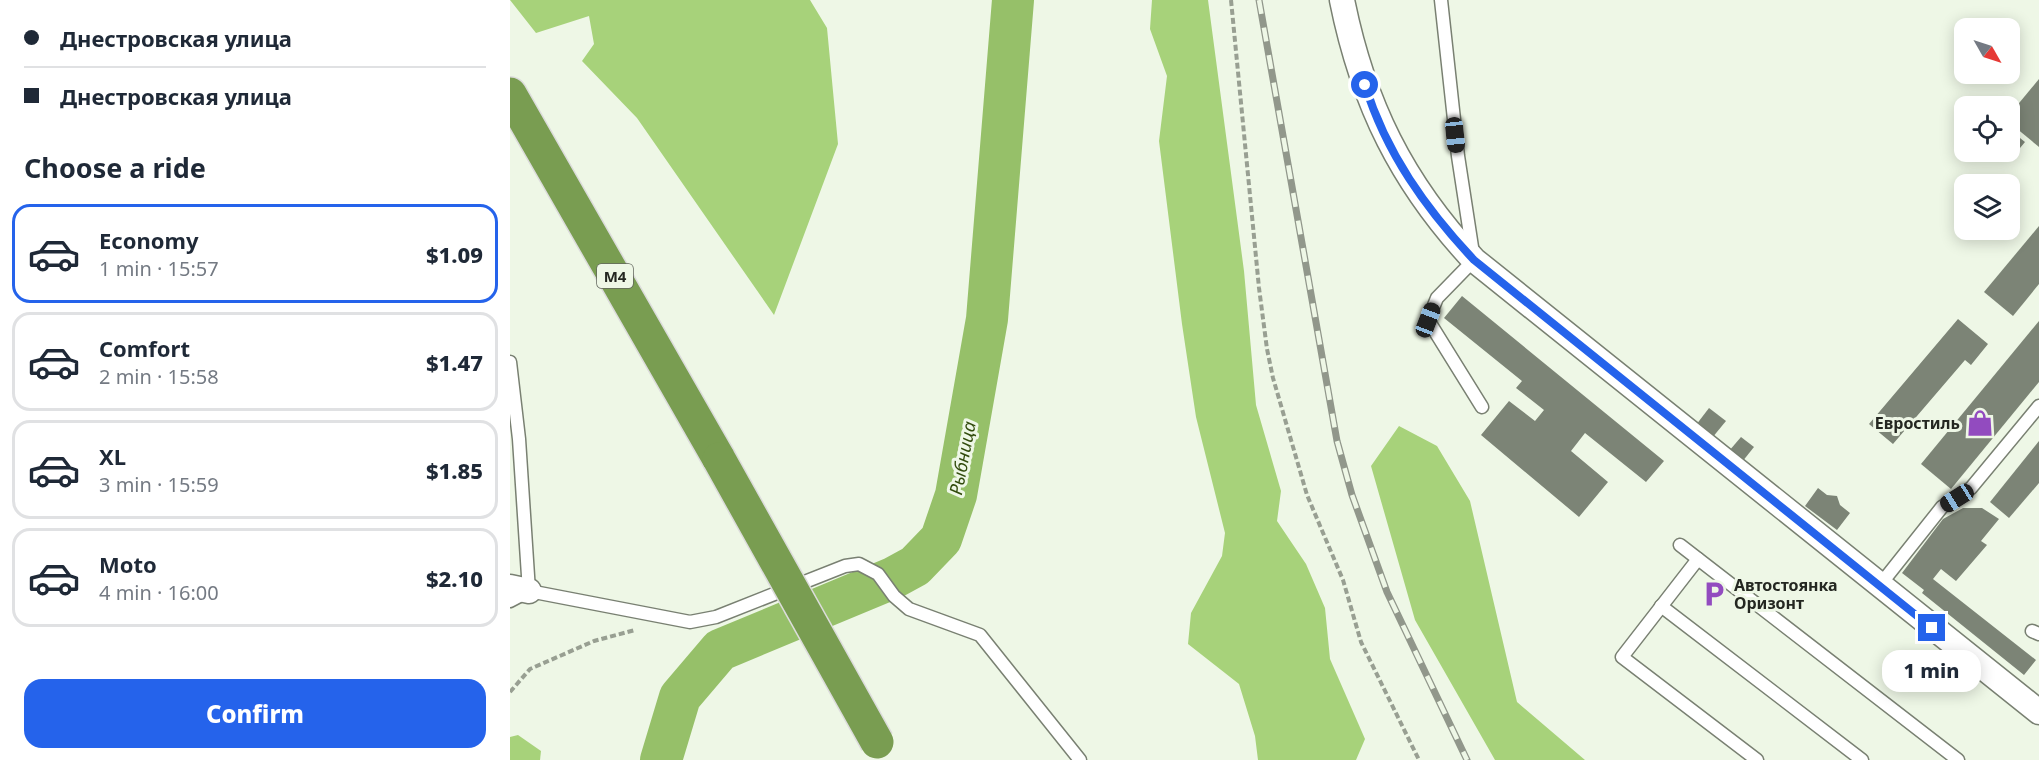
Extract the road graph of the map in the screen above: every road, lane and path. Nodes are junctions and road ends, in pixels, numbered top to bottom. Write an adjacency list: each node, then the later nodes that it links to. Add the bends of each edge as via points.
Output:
1 (1231, 0): 19 (path, via 1259,288 1273,378 1307,495 1343,580 1361,642)
2 (1342, 0): 5 (street, via 1372,107 1401,167 1442,225)
3 (1441, 0): 5 (lane)
4 (511, 97): 17 (highway, M4, bridge)
5 (1474, 260): 8 (lane, via 1437,298 1428,320); 11 (street, via 1709,443)
6 (510, 362): 12 (lane, via 519,439)
7 (2039, 405): 11 (lane, via 1971,488 1942,507)
8 (1482, 407)
9 (1680, 545): 10 (lane)
10 (1698, 559): 13 (lane); 22 (lane)
11 (1880, 585): 16 (street)
12 (516, 593): 14 (lane)
13 (1661, 606): 20 (lane, via 1622,657); 21 (lane)
14 (676, 619): 15 (path, via 594,640 530,669); 18 (lane, via 716,617 859,564 878,574 909,609 980,635)
15 (510, 692)
16 (2039, 712)
17 (882, 751)
18 (1080, 760)
19 (1419, 760)
20 (1757, 760)
21 (1862, 760)
22 (1958, 760)

